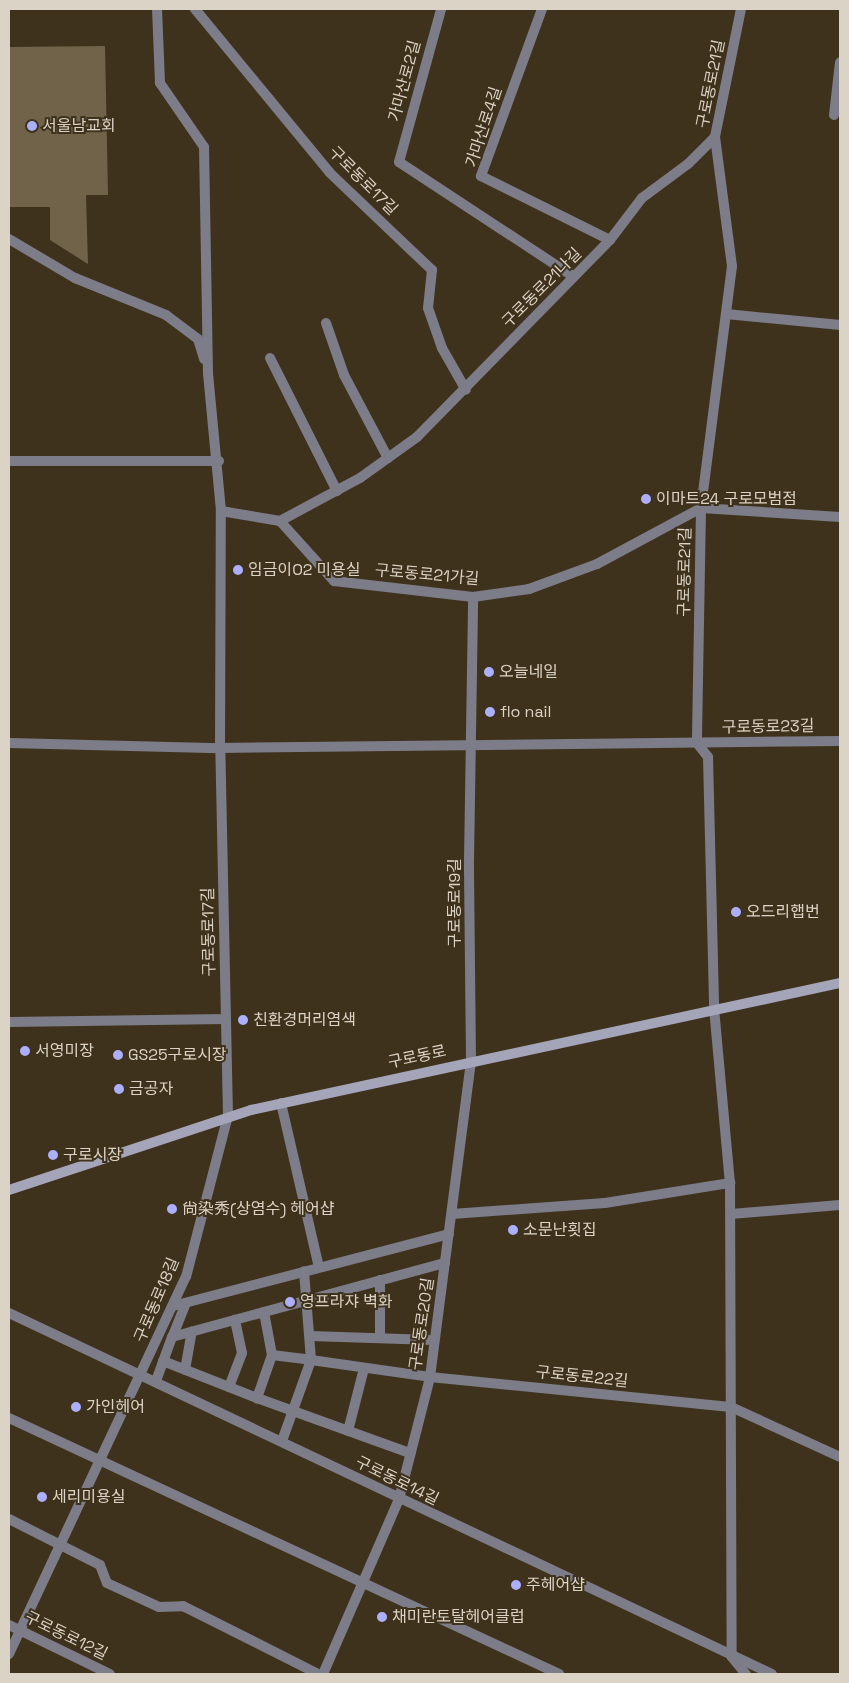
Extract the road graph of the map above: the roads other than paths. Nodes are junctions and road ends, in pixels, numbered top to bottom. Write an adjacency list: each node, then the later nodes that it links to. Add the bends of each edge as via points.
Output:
1 (157, 9): 16 (street, 구로동로17길, via 160,84 204,147)
2 (195, 9): 17 (street, 구로동로17길, via 330,173 432,270 428,308 442,348)
3 (441, 9): 11 (street, 가마산로2길, via 398,162)
4 (542, 9): 10 (street, 가마산로4길, via 481,176)
5 (742, 9): 8 (street, 구로동로21길)
6 (840, 62): 7 (street)
7 (834, 115)
8 (715, 137): 10 (street, 구로동로21나길, via 688,164 642,198); 12 (street, 구로동로21길, via 732,266)
9 (9, 239): 16 (street, 구로동로17길, via 75,278 166,315 198,339)
10 (610, 240): 11 (street, 구로동로21나길)
11 (574, 277): 17 (street, 구로동로21나길)
12 (726, 314): 14 (street); 22 (street, 구로동로21길)
13 (326, 323): 18 (street, via 344,375)
14 (840, 325)
15 (270, 358): 21 (street)
16 (208, 374): 20 (street, 구로동로17길)
17 (466, 390): 18 (street, 구로동로21나길, via 417,437)
18 (388, 458): 21 (street, 구로동로21나길)
19 (9, 461): 20 (street)
20 (219, 461): 23 (street, 구로동로17길)
21 (337, 491): 25 (street, 구로동로21나길)
22 (701, 508): 24 (street); 26 (street, 구로동로21가길, via 598,564 529,589); 29 (street, 구로동로21길)
23 (221, 511): 25 (street); 31 (street, 구로동로17길)
24 (840, 517)
25 (280, 521): 26 (street, 구로동로21가길, via 334,581)
26 (473, 598): 30 (street, 구로동로19길)
27 (840, 741): 29 (street, 구로동로23길)
28 (9, 743): 31 (street)
29 (697, 743): 30 (street); 33 (street, 구로동로21길, via 708,757)
30 (472, 745): 31 (street); 36 (street, 구로동로19길, via 469,861)
31 (220, 748): 34 (street, 구로동로17길)
32 (840, 984): 33 (main road, 구로동로)
33 (714, 1008): 36 (main road, 구로동로); 39 (street)
34 (226, 1019): 35 (street); 38 (street, 구로동로17길)
35 (9, 1022)
36 (471, 1061): 37 (main road, 구로동로); 42 (street, 구로동로20길)
37 (281, 1103): 38 (main road, 구로동로); 46 (street)
38 (228, 1116): 40 (main road, 구로동로); 51 (street, 구로동로18길, via 186,1277)
39 (730, 1183): 42 (street, via 604,1203); 43 (street)
40 (9, 1190)
41 (840, 1205): 43 (street)
42 (452, 1214): 44 (street, 구로동로20길)
43 (731, 1214): 70 (street)
44 (449, 1234): 45 (street, 구로동로20길); 46 (street)
45 (445, 1263): 48 (street); 59 (street, 구로동로20길)
46 (319, 1267): 47 (street)
47 (304, 1271): 49 (street); 50 (street)
48 (380, 1280): 49 (street); 58 (street)
49 (308, 1299): 52 (street); 56 (street)
50 (186, 1303): 51 (street); 57 (street)
51 (173, 1306): 65 (street, 구로동로18길)
52 (264, 1312): 54 (street); 60 (street)
53 (9, 1314): 65 (street, 구로동로14길)
54 (235, 1320): 55 (street); 68 (street, via 242,1353)
55 (192, 1332): 57 (street); 64 (street)
56 (310, 1336): 58 (street); 61 (street)
57 (172, 1337): 62 (street)
58 (380, 1338): 59 (street)
59 (433, 1340): 66 (street, 구로동로20길)
60 (272, 1355): 61 (street, 구로동로22길); 69 (street)
61 (311, 1360): 63 (street, 구로동로22길); 71 (street)
62 (163, 1361): 64 (street); 67 (street)
63 (364, 1368): 66 (street, 구로동로22길); 73 (street)
64 (185, 1370): 68 (street)
65 (141, 1373): 67 (street, 구로동로14길); 77 (street, 구로동로18길)
66 (430, 1377): 70 (street, 구로동로22길); 75 (street, 구로동로20길)
67 (156, 1381): 74 (street, 구로동로14길)
68 (229, 1387): 69 (street)
69 (258, 1398): 71 (street)
70 (731, 1407): 76 (street, 구로동로22길); 85 (street)
71 (292, 1412): 73 (street); 74 (street)
72 (9, 1418): 77 (street)
73 (348, 1431): 75 (street)
74 (282, 1441): 78 (street, 구로동로14길)
75 (410, 1453): 78 (street, 구로동로20길)
76 (840, 1456)
77 (100, 1459): 80 (street, 구로동로18길); 81 (street)
78 (399, 1499): 81 (street, 구로동로20길); 85 (street, 구로동로14길)
79 (9, 1519): 80 (street)
80 (61, 1543): 83 (street, 구로동로18길); 87 (street, via 100,1565 107,1583 159,1607 183,1606)
81 (364, 1582): 88 (street, 구로동로20길); 89 (street)
82 (9, 1625): 83 (street, 구로동로12길)
83 (20, 1631): 84 (street, 구로동로18길); 86 (street, 구로동로12길)
84 (9, 1654)
85 (732, 1657): 90 (street); 91 (street, 구로동로14길)
86 (110, 1674)
87 (318, 1674)
88 (323, 1674)
89 (559, 1674)
90 (746, 1674)
91 (772, 1674)

